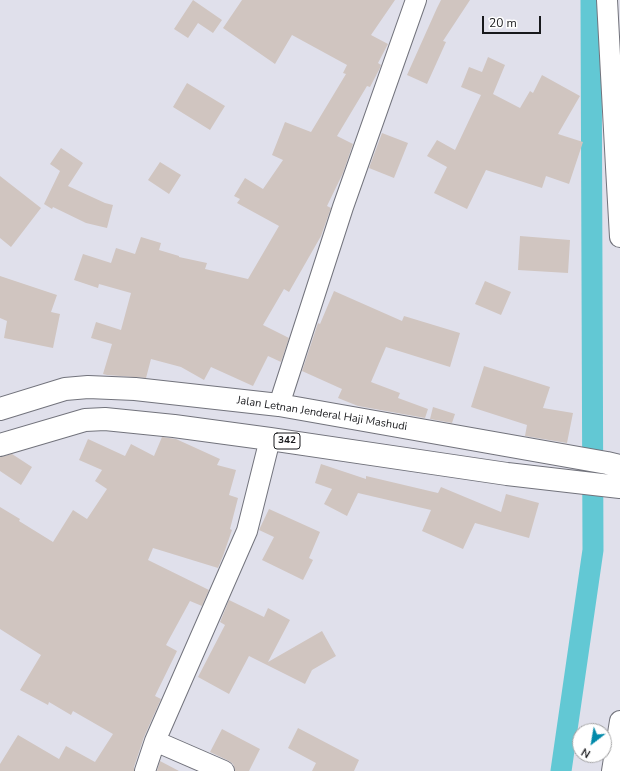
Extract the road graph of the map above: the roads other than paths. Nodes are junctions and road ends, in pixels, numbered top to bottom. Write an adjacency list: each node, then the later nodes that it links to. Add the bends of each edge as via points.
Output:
1 (416, 0): 6 (street, via 342,207)
2 (606, 0): 3 (street)
3 (618, 165): 4 (street)
4 (620, 237)
5 (66, 389): 6 (main road, Jalan Letnan Jenderal Haji Mashudi, via 135,389); 7 (main road, Jalan Letnan Jenderal Haji Mashudi); 8 (main road)
6 (279, 405): 11 (main road, Jalan Letnan Jenderal Haji Mashudi)
7 (0, 409)
8 (76, 422): 9 (main road, 342, via 105,419); 10 (main road, 342)
9 (270, 439): 13 (main road, 342); 16 (street, via 247,531)
10 (0, 445)
11 (510, 446): 12 (main road, Jalan Letnan Jenderal Haji Mashudi); 13 (main road)
12 (620, 466)
13 (506, 474): 14 (main road, 342)
14 (620, 487)
15 (620, 721): 19 (street)
16 (155, 741): 17 (street); 18 (street)
17 (145, 771)
18 (224, 771)
19 (612, 771)

